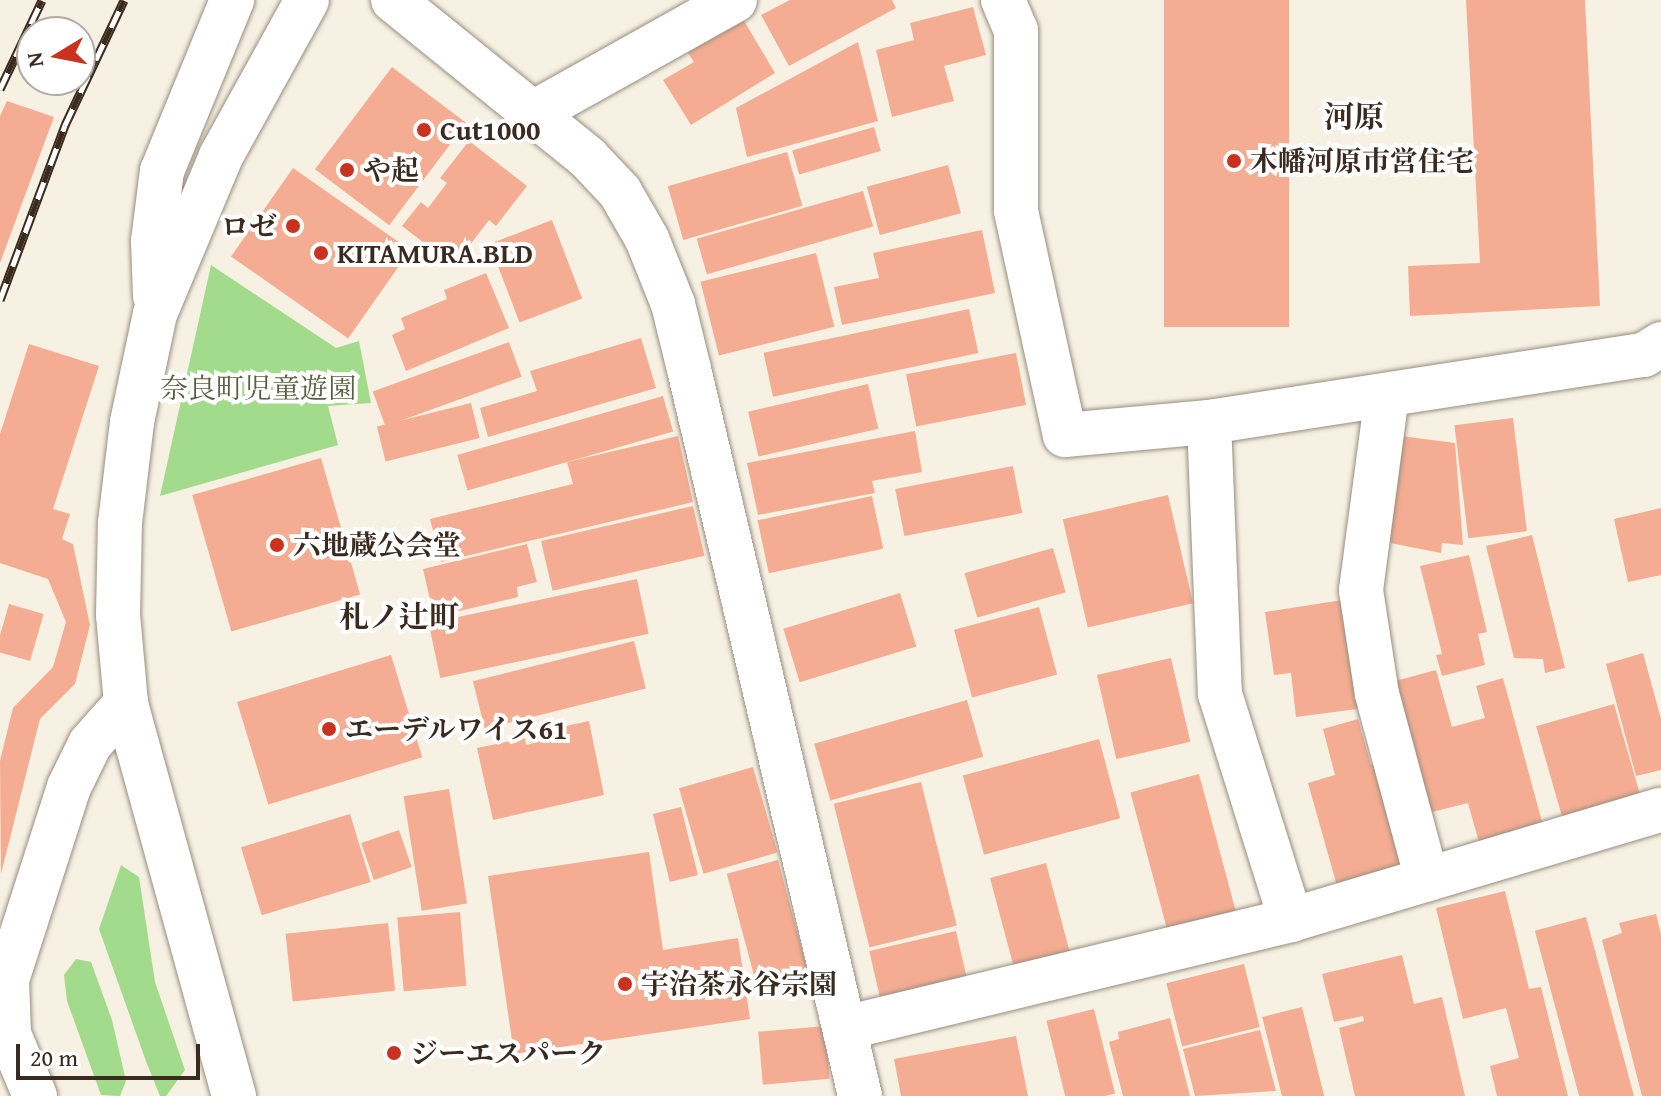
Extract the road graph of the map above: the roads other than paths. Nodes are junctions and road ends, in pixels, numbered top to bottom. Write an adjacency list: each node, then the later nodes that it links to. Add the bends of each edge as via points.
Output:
1 (232, 0): 7 (street, via 162,171 153,241)
2 (307, 0): 7 (street, via 221,156)
3 (393, 0): 6 (street)
4 (735, 0): 6 (street)
5 (1003, 0): 10 (street, via 1016,30 1016,211 1065,435)
6 (535, 112): 15 (street, via 620,192 647,239 673,304)
7 (155, 314): 11 (street, via 132,422 120,523 118,615)
8 (1661, 344): 9 (street, via 1644,355)
9 (1387, 395): 10 (street); 13 (street, via 1361,590 1374,680)
10 (1209, 422): 14 (street, via 1220,694)
11 (126, 703): 16 (street, via 90,744 69,787 7,980 9,1034); 17 (street)
12 (1661, 810): 13 (street)
13 (1427, 879): 14 (street)
14 (1291, 920): 15 (street)
15 (845, 1028): 18 (street)
16 (35, 1096)
17 (234, 1096)
18 (860, 1096)

